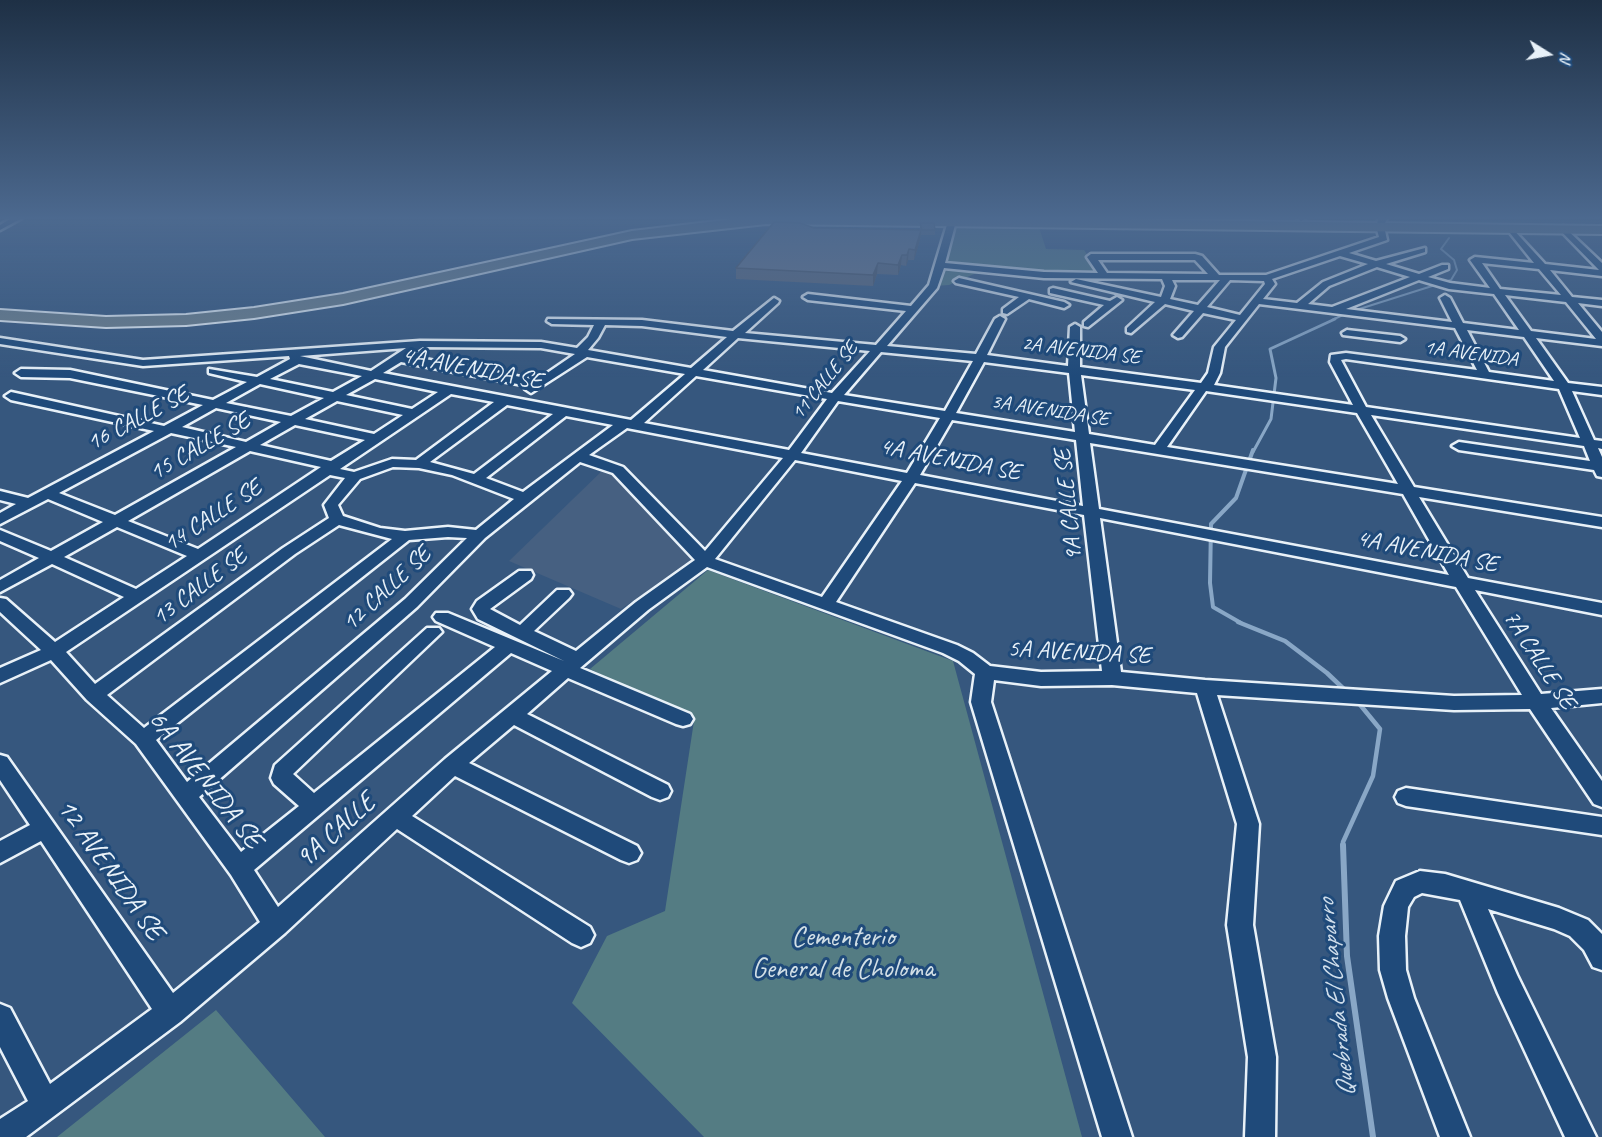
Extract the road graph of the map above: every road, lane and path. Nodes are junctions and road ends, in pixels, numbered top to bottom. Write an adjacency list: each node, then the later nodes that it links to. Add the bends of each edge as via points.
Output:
1 (441, 271): 43 (highway, via 252,307 122,315)
2 (467, 271): 48 (highway, via 343,299 186,320 106,322)
3 (942, 271): 26 (street, 11 CALLE SE)
4 (992, 271): 17 (street); 26 (street)
5 (1101, 271): 18 (street)
6 (1139, 271): 19 (street)
7 (1174, 271): 21 (street)
8 (1211, 271): 22 (street)
9 (1287, 271): 25 (street)
10 (1359, 271): 44 (street, via 1326,284)
11 (1402, 271): 23 (street)
12 (1434, 271): 23 (street)
13 (1483, 271): 29 (street)
14 (1545, 271): 36 (street)
15 (1583, 271): 16 (street)
16 (1602, 273)
17 (1044, 275): 18 (street); 30 (street)
18 (1104, 275): 19 (street)
19 (1142, 275): 20 (street)
20 (1165, 275): 21 (street); 38 (street, via 1170,285)
21 (1178, 276): 22 (street)
22 (1215, 276): 24 (street)
23 (1420, 276): 29 (street, via 1445,285); 47 (street)
24 (1228, 277): 25 (street); 46 (street)
25 (1267, 278): 39 (street, via 1270,284)
26 (946, 284): 27 (street); 45 (street, 11 CALLE SE)
27 (994, 289): 31 (street); 33 (street)
28 (1053, 291): 34 (street)
29 (1499, 292): 36 (street); 59 (street)
30 (1124, 293): 38 (street); 41 (street)
31 (1027, 296): 42 (street); 69 (street, via 1003,315)
32 (808, 297): 45 (street)
33 (980, 297)
34 (1074, 297): 41 (street); 42 (street)
35 (1445, 298): 54 (street)
36 (1569, 300): 40 (street); 62 (street)
37 (774, 301): 57 (street, 12 CALLE SE)
38 (1163, 301): 46 (street); 55 (street)
39 (1257, 301): 44 (street); 50 (street)
40 (1602, 303)
41 (1112, 304): 71 (street, 9A CALLE SE, via 1081,326)
42 (1064, 305): 49 (street)
43 (0, 307)
44 (1298, 307): 47 (street)
45 (912, 309): 64 (street, 11 CALLE SE)
46 (1200, 309): 50 (street); 58 (street)
47 (1331, 311): 51 (street)
48 (0, 315)
49 (1051, 316)
50 (1242, 318): 80 (street, via 1221,347 1210,382)
51 (1390, 318): 54 (street); 60 (street)
52 (552, 321): 53 (street, 2A AVENIDA SE)
53 (600, 322): 57 (street, 2A AVENIDA SE, via 642,322); 65 (street)
54 (1460, 326): 59 (street); 76 (street)
55 (1131, 330)
56 (1347, 333): 60 (street)
57 (736, 335): 64 (street, 2A AVENIDA SE); 74 (street, 12 CALLE SE)
58 (1178, 335)
59 (1530, 335): 62 (street); 79 (street)
60 (1400, 339): 70 (street)
61 (0, 341): 66 (street, via 143,363)
62 (1602, 341)
63 (420, 344): 65 (street, 3A AVENIDA SE, via 541,345); 66 (street); 68 (street, 15 CALLE SE)
64 (878, 347): 69 (street, 2A AVENIDA SE); 85 (street, 11 CALLE SE)
65 (583, 352): 74 (street, 3A AVENIDA SE); 78 (street)
66 (294, 356): 75 (street, 4A AVENIDA SE); 77 (street, 16 CALLE SE)
67 (1335, 357): 70 (street, 1A AVENIDA); 89 (street, 7A CALLE SE)
68 (399, 358): 75 (street, 15 CALLE SE); 78 (street)
69 (980, 358): 71 (street, 2A AVENIDA SE); 91 (street)
70 (1413, 365): 76 (street, 1A AVENIDA)
71 (1074, 369): 80 (street, 2A AVENIDA SE); 96 (street, 9A CALLE SE)
72 (213, 371): 77 (street)
73 (21, 372): 87 (street, via 70,374)
74 (693, 372): 85 (street, 3A AVENIDA SE); 93 (street, 12 CALLE SE)
75 (373, 375): 81 (street, 4A AVENIDA SE); 84 (street, 15 CALLE SE)
76 (1485, 375): 79 (street, 1A AVENIDA)
77 (259, 380): 84 (street); 87 (street, 16 CALLE SE)
78 (539, 384): 86 (street)
79 (1564, 386): 82 (street, 1A AVENIDA); 97 (street)
80 (1203, 387): 89 (street, 2A AVENIDA SE); 100 (street)
81 (449, 390): 86 (street, 4A AVENIDA SE); 90 (street, 14 CALLE SE)
82 (1602, 391)
83 (11, 396): 94 (street)
84 (334, 397): 90 (street); 92 (street, 15 CALLE SE)
85 (835, 397): 91 (street, 3A AVENIDA SE); 101 (street, 11 CALLE SE)
86 (509, 400): 88 (street, 4A AVENIDA SE); 103 (street)
87 (211, 405): 92 (street); 94 (street, 16 CALLE SE)
88 (564, 411): 93 (street, 4A AVENIDA SE); 108 (street)
89 (1362, 411): 97 (street, 2A AVENIDA SE); 109 (street, 7A CALLE SE)
90 (414, 413): 95 (street, 14 CALLE SE)
91 (949, 416): 96 (street, 3A AVENIDA SE); 107 (street)
92 (293, 420): 95 (street); 98 (street, 15 CALLE SE)
93 (630, 423): 101 (street, 4A AVENIDA SE); 102 (street, 12 CALLE SE)
94 (167, 429): 98 (street); 110 (street, 16 CALLE SE)
95 (376, 438): 104 (street, 14 CALLE SE)
96 (1084, 438): 100 (street, 3A AVENIDA SE); 114 (street, 9A CALLE SE)
97 (1596, 444): 105 (street)
98 (248, 446): 104 (street); 117 (street, 15 CALLE SE)
99 (1459, 446): 105 (street)
100 (1158, 450): 109 (street, 3A AVENIDA SE)
101 (792, 455): 107 (street, 4A AVENIDA SE); 124 (street, 11 CALLE SE)
102 (580, 457): 112 (street, 12 CALLE SE); 124 (street, 5A AVENIDA SE, via 618,470)
103 (419, 464): 106 (street, via 393,463); 108 (street)
104 (330, 468): 106 (street); 122 (street, 14 CALLE SE)
105 (1601, 470)
106 (355, 476): 116 (street, via 331,506)
107 (912, 477): 114 (street, 4A AVENIDA SE); 131 (street)
108 (475, 480): 112 (street)
109 (1411, 491): 118 (street, 3A AVENIDA SE); 126 (street, 7A CALLE SE)
110 (46, 494): 113 (street, 16 CALLE SE); 117 (street)
111 (0, 495): 113 (street)
112 (524, 498): 120 (street, 12 CALLE SE)
113 (29, 503): 115 (street, 16 CALLE SE)
114 (1092, 512): 126 (street, 4A AVENIDA SE); 138 (street, 9A CALLE SE)
115 (0, 519)
116 (337, 519): 121 (street); 140 (street, 13 CALLE SE)
117 (115, 522): 122 (street); 123 (street, 15 CALLE SE)
118 (1602, 522)
119 (0, 535): 123 (street)
120 (478, 535): 121 (street, via 448,532); 149 (street, 12 CALLE SE, via 411,603)
121 (405, 536): 145 (street)
122 (199, 555): 129 (street, 14 CALLE SE)
123 (53, 558): 127 (street, 15 CALLE SE); 129 (street)
124 (705, 561): 131 (street, 5A AVENIDA SE); 135 (street, 9A CALLE)
125 (525, 575): 133 (street, via 481,609)
126 (1463, 584): 132 (street, 4A AVENIDA SE); 142 (street, 7A CALLE SE)
127 (0, 587)
128 (563, 594): 133 (street)
129 (137, 596): 134 (street, 14 CALLE SE)
130 (0, 603): 134 (street, 6A AVENIDA SE)
131 (826, 603): 136 (street, 5A AVENIDA SE, via 950,650)
132 (1602, 609)
133 (515, 639): 135 (street); 152 (street); 152 (street, via 437,625 283,771 282,778)
134 (54, 651): 137 (street, 14 CALLE SE); 140 (street, 6A AVENIDA SE)
135 (571, 664): 143 (street, 9A CALLE); 144 (street)
136 (985, 672): 138 (street, 5A AVENIDA SE, via 1041,679); 167 (street, via 981,702)
137 (0, 676)
138 (1112, 678): 139 (street, 5A AVENIDA SE)
139 (1205, 687): 142 (street, 5A AVENIDA SE, via 1454,703); 168 (street, via 1248,824 1240,925 1262,1057)
140 (94, 695): 145 (street, 6A AVENIDA SE)
141 (1602, 696): 142 (street, 5A AVENIDA SE)
142 (1536, 702): 151 (street, 7A CALLE SE)
143 (512, 715): 147 (street, 9A CALLE); 148 (street)
144 (683, 719)
145 (143, 739): 149 (street, 6A AVENIDA SE)
146 (0, 763): 155 (street, 12 AVENIDA SE)
147 (453, 765): 153 (street, 9A CALLE); 157 (street)
148 (660, 791)
149 (185, 796): 158 (street, 6A AVENIDA SE)
150 (1406, 797): 154 (street)
151 (1602, 798)
152 (315, 807): 158 (street)
153 (396, 816): 160 (street, 9A CALLE); 161 (street)
154 (1602, 826)
155 (44, 828): 156 (street); 163 (street, 12 AVENIDA SE)
156 (0, 853)
157 (629, 853)
158 (239, 868): 160 (street, 6A AVENIDA SE)
159 (1468, 892): 162 (street, via 1579,928); 169 (street, via 1420,882 1405,889 1396,906 1392,936 1393,970 1401,998); 170 (street)
160 (276, 926): 163 (street, 9A CALLE)
161 (581, 934)
162 (1602, 958)
163 (170, 1012): 165 (street, 9A CALLE)
164 (0, 1018): 165 (street)
165 (46, 1106): 166 (street, 9A CALLE)
166 (0, 1137)
167 (1117, 1137)
168 (1260, 1137)
169 (1455, 1137)
170 (1581, 1137)

